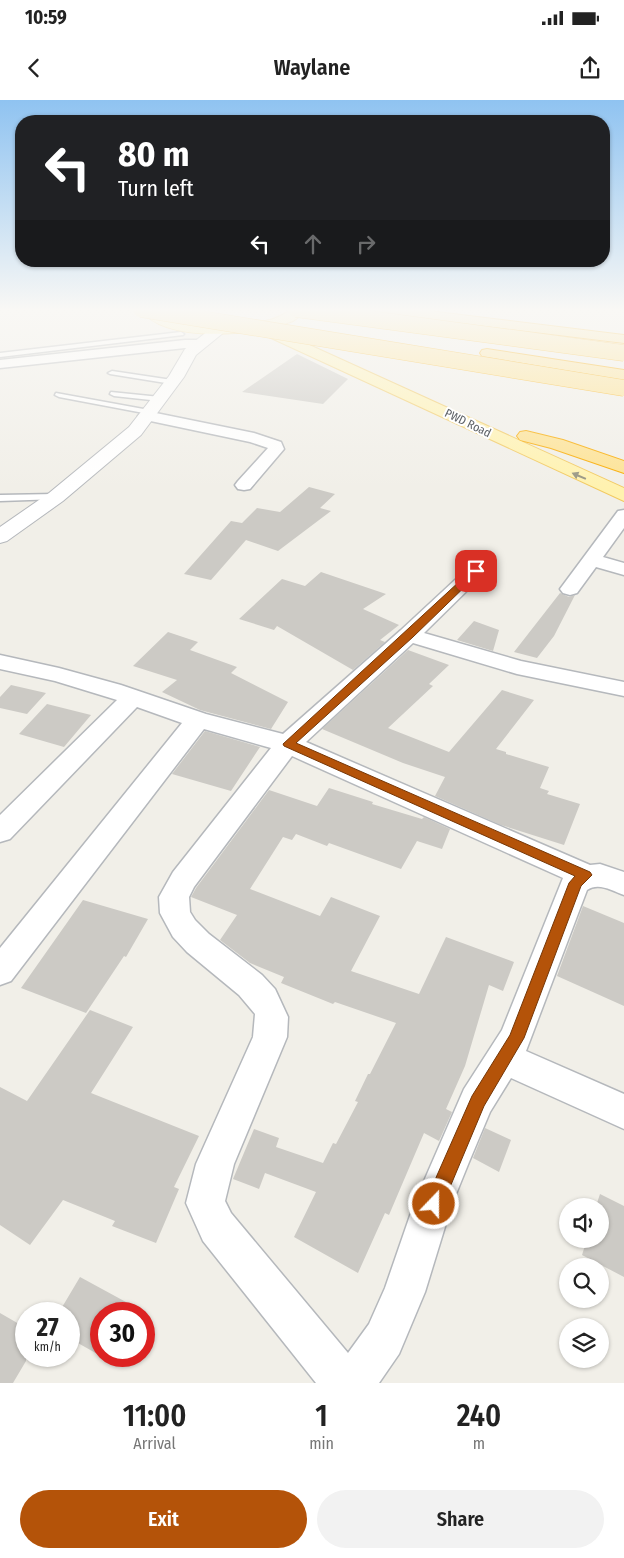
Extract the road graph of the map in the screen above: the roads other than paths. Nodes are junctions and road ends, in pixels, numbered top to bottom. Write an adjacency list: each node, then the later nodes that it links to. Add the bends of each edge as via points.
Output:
1 (176, 369): 8 (street)
2 (349, 369): 17 (main road, PWD Road, one-way to 2)
3 (384, 369): 13 (main road, PWD Road)
4 (507, 369): 9 (highway, bridge)
5 (586, 369): 7 (highway)
6 (112, 373): 8 (lane)
7 (624, 375)
8 (172, 382): 12 (street)
9 (624, 388)
10 (114, 394): 12 (lane)
11 (59, 395): 12 (lane)
12 (152, 409): 16 (street, via 275,445 276,448); 18 (street, via 135,431)
13 (526, 436): 14 (highway); 15 (main road, PWD Road)
14 (624, 467)
15 (624, 476)
16 (244, 486)
17 (624, 495)
18 (56, 497): 19 (lane); 21 (street)
19 (0, 498)
20 (624, 515): 22 (street)
21 (0, 537)
22 (591, 560): 23 (street); 25 (street)
23 (624, 569)
24 (476, 571): 26 (street)
25 (570, 589)
26 (409, 634): 28 (street, via 517,668); 31 (street)
27 (1, 664): 29 (street, via 59,675)
28 (624, 689)
29 (133, 697): 30 (street); 32 (street)
30 (198, 720): 31 (street); 35 (street)
31 (288, 744): 33 (street); 38 (street, via 183,880 174,897 175,911 176,918 188,933 262,997 271,1014 270,1037 215,1164 205,1203 217,1227)
32 (0, 832)
33 (585, 875): 34 (street, via 603,875); 36 (street, via 575,883 516,1038)
34 (624, 884)
35 (0, 971)
36 (504, 1058): 37 (street); 39 (street, via 478,1101 456,1150 384,1339)
37 (624, 1112)
38 (344, 1383)
39 (353, 1383)

